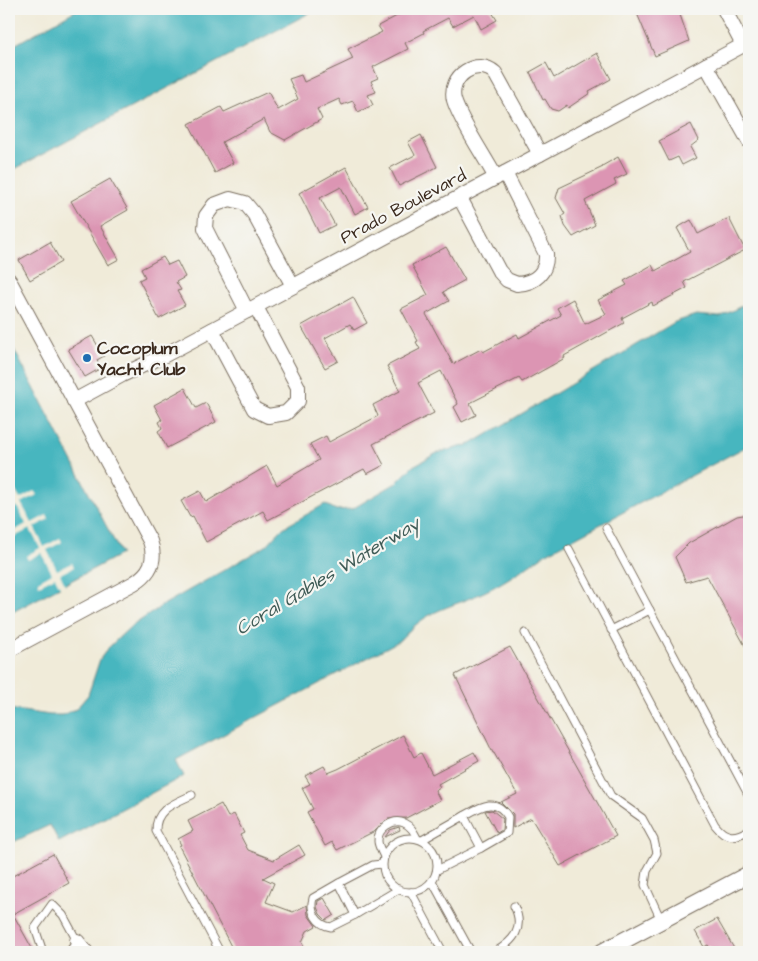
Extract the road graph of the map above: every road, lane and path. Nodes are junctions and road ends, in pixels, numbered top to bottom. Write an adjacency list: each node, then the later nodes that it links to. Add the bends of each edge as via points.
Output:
1 (724, 9): 2 (street)
2 (746, 44): 3 (street, Prado Boulevard)
3 (706, 65): 4 (street); 5 (street, Prado Boulevard)
4 (749, 141)
5 (540, 154): 6 (street, Prado Boulevard); 6 (street, via 495,73 478,66 465,71 456,81 454,98)
6 (501, 176): 7 (street, Prado Boulevard); 7 (street, via 546,254 545,267 534,280 517,284 503,276)
7 (460, 198): 9 (street, Prado Boulevard)
8 (9, 280): 12 (street)
9 (293, 286): 10 (street, Prado Boulevard); 10 (street, via 250,208 236,200 219,202 209,209 204,228)
10 (251, 309): 11 (street, Prado Boulevard); 11 (street, via 298,387 298,401 286,413 268,416 254,409)
11 (212, 330): 12 (street, Prado Boulevard)
12 (74, 401): 18 (street, via 150,541 152,565 134,583)
13 (606, 528): 15 (lane)
14 (568, 548): 16 (lane)
15 (650, 610): 16 (lane); 20 (lane)
16 (611, 630): 22 (lane, via 715,825 729,837 737,837)
17 (525, 633): 34 (lane, via 610,796 642,818 654,840 657,853 647,871 645,885)
18 (9, 650)
19 (192, 794): 38 (lane, via 160,813 156,831)
20 (749, 796)
21 (464, 816): 23 (lane); 24 (lane); 24 (lane, via 491,804 508,817 507,834)
22 (749, 830)
23 (420, 839): 25 (lane, via 398,840 387,850); 25 (lane, via 405,823 389,824 378,837); 26 (lane, via 435,853)
24 (481, 848): 26 (lane)
25 (383, 860): 29 (lane); 30 (lane, via 386,878)
26 (437, 870): 28 (lane)
27 (749, 874): 34 (street)
28 (432, 881): 31 (lane); 40 (lane)
29 (339, 883): 33 (lane); 33 (lane, via 313,898 314,916 331,927)
30 (399, 890): 31 (lane); 33 (lane)
31 (411, 892): 39 (lane)
32 (514, 906): 41 (lane, via 519,918 518,930 510,942)
33 (355, 915)
34 (662, 921): 42 (street)
35 (73, 947): 36 (lane, via 63,915 52,904 35,928); 37 (street)
36 (43, 952)
37 (86, 952)
38 (220, 952)
39 (443, 952)
40 (470, 952)
41 (495, 952)
42 (602, 952)

